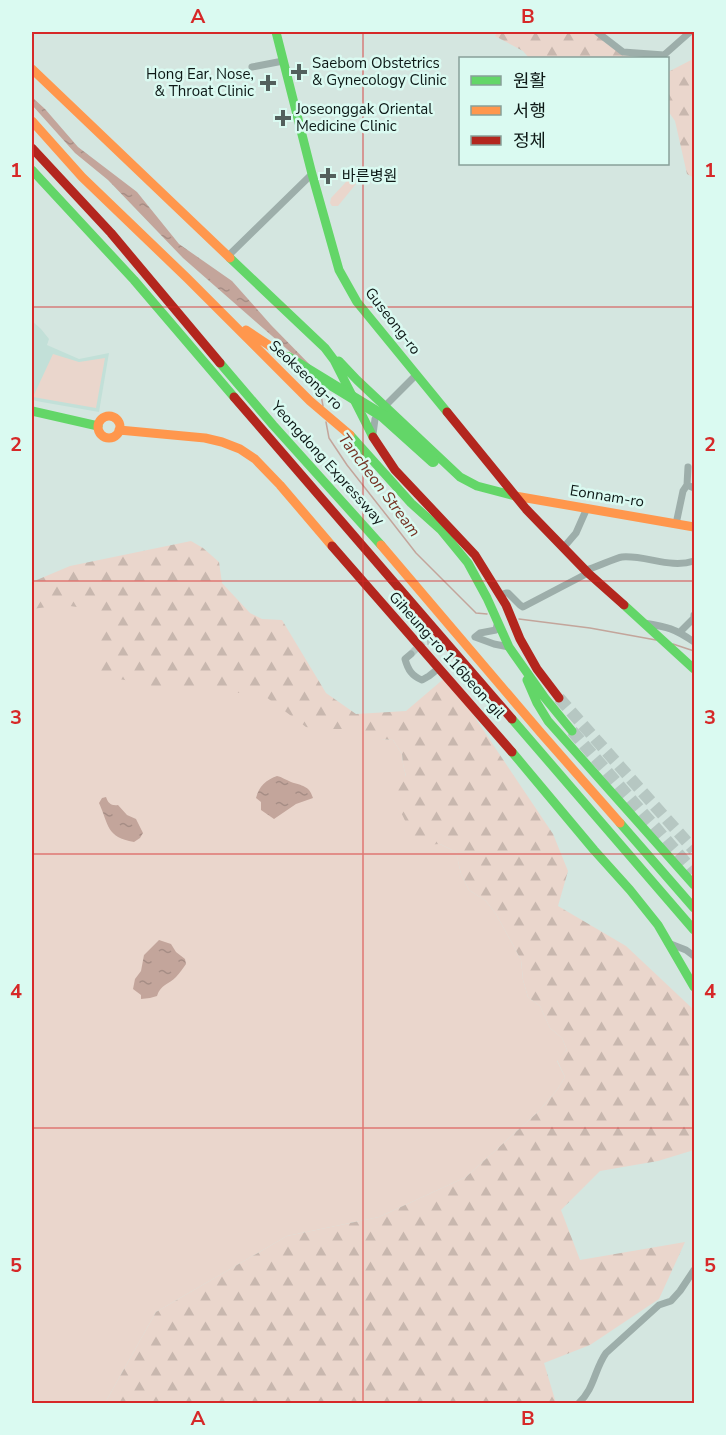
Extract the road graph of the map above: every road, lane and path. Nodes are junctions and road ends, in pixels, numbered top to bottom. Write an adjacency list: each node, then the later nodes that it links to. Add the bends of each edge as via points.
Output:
1 (276, 32): 4 (main road, Guseong-ro)
2 (597, 32): 3 (street, via 623,52 664,55)
3 (690, 32)
4 (283, 61): 5 (street); 10 (main road, Guseong-ro)
5 (252, 67)
6 (32, 69): 11 (main road, Seokseong-ro)
7 (32, 122): 12 (main road, Seokseong-ro, via 82,177)
8 (32, 148): 43 (main road, Yeongdong Expressway, via 111,233)
9 (32, 170): 44 (main road, Yeongdong Expressway, via 168,319)
10 (312, 174): 11 (street); 14 (main road, Guseong-ro, via 339,270 357,302)
11 (228, 256): 13 (main road, Seokseong-ro)
12 (187, 278): 18 (main road, Seokseong-ro, via 310,401); 22 (main road, bridge, via 253,335 383,416 451,478 468,489)
13 (325, 348): 15 (main road, Seokseong-ro); 16 (main road)
14 (416, 375): 16 (street); 22 (main road, Guseong-ro)
15 (357, 405): 18 (main road, via 362,432); 19 (main road, Seokseong-ro)
16 (385, 406): 19 (street, via 375,419); 22 (main road, via 460,477)
17 (32, 411): 38 (main road, Giheung-ro 116beon-gil, via 99,426 104,418 114,417 119,430 205,438 240,449 280,484)
18 (351, 436): 35 (main road, Seokseong-ro, via 468,563)
19 (373, 437): 29 (main road, Seokseong-ro, via 395,470 475,555)
20 (688, 467): 21 (street)
21 (691, 487): 24 (street, via 683,491)
22 (515, 496): 23 (main road, Eonnam-ro); 26 (main road, Guseong-ro)
23 (587, 508): 24 (main road, Eonnam-ro); 26 (street, via 576,533)
24 (676, 524): 25 (main road, Eonnam-ro)
25 (694, 527)
26 (564, 547): 28 (main road, Guseong-ro)
27 (694, 561): 28 (street, via 671,563 621,557)
28 (587, 572): 29 (street, via 523,607 508,593); 31 (main road, Guseong-ro)
29 (503, 600): 40 (main road, Seokseong-ro, via 537,669)
30 (694, 615): 33 (street)
31 (644, 623): 33 (street); 39 (main road, Guseong-ro)
32 (497, 625): 35 (street, via 496,630 475,637)
33 (680, 632): 34 (street)
34 (694, 642)
35 (508, 644): 37 (main road, Seokseong-ro)
36 (411, 654): 38 (street, via 405,659 416,677 422,680)
37 (520, 664): 41 (main road, Seokseong-ro); 42 (main road, via 548,720)
38 (438, 668): 45 (main road, Giheung-ro 116beon-gil, via 630,890)
39 (694, 669)
40 (559, 698)
41 (572, 731)
42 (694, 885)
43 (694, 908)
44 (694, 930)
45 (668, 942): 46 (street); 47 (main road, Giheung-ro 116beon-gil)
46 (694, 956): 47 (street, via 684,952)
47 (681, 964): 48 (main road, Giheung-ro 116beon-gil)
48 (694, 987)
49 (694, 1270): 50 (street, via 671,1301 659,1305 606,1353 586,1396)
50 (578, 1404)

